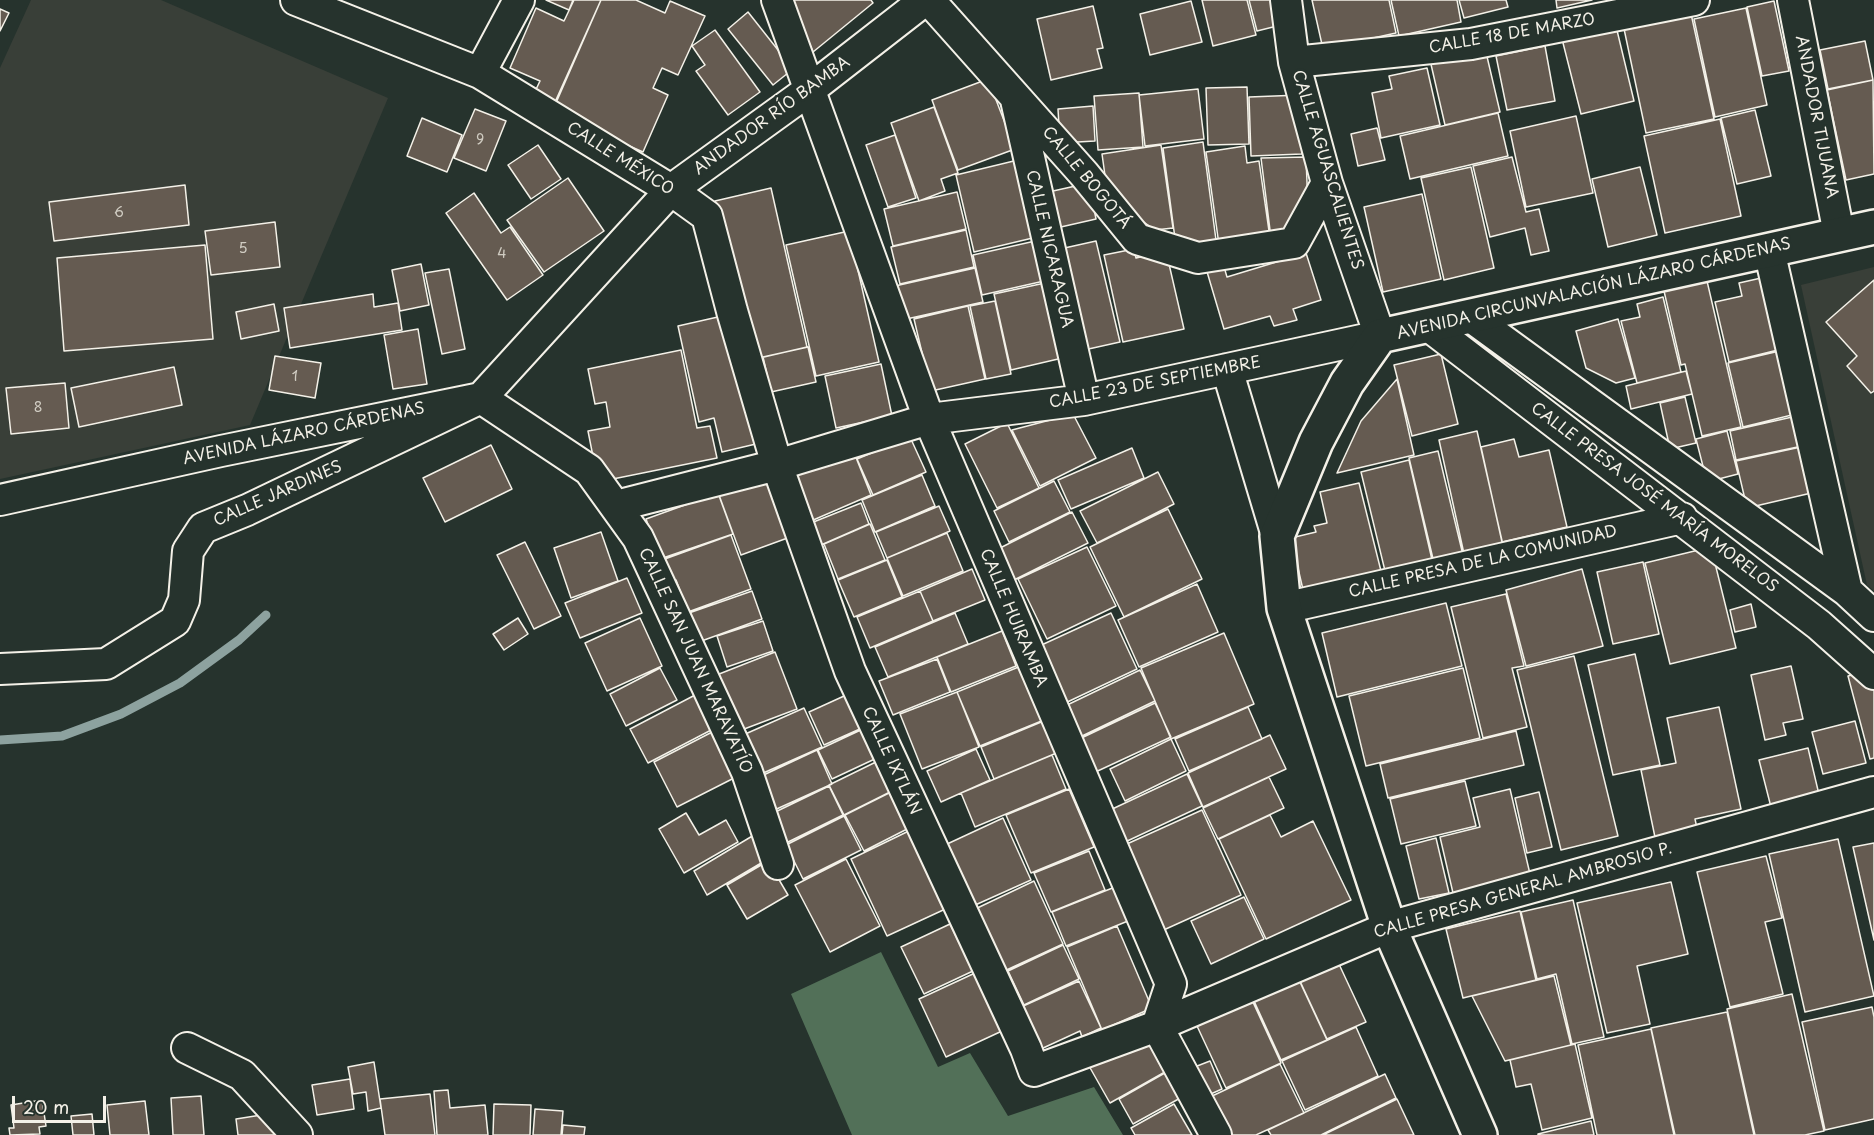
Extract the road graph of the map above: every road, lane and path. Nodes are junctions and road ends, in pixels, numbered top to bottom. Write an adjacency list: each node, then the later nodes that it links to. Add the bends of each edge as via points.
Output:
1 (296, 0): 9 (street, CALLE MÉXICO)
2 (519, 0): 9 (street)
3 (777, 0): 10 (street)
4 (927, 0): 10 (street, ANDADOR RÍO BAMBA); 11 (street, CALLE BOGOTÁ)
5 (1286, 0): 8 (street, CALLE AGUASCALIENTES)
6 (1694, 0): 8 (street, CALLE 18 DE MARZO, via 1471,44)
7 (1793, 0): 15 (street, ANDADOR TIJUANA)
8 (1294, 62): 12 (street, CALLE AGUASCALIENTES)
9 (480, 73): 13 (street, CALLE MÉXICO)
10 (808, 91): 13 (street, ANDADOR RÍO BAMBA); 23 (street, CALLE HUIRAMBA)
11 (1015, 97): 12 (street, CALLE BOGOTÁ, via 1137,239 1198,258 1294,243); 22 (street, CALLE NICARAGUA)
12 (1327, 183): 19 (street, CALLE AGUASCALIENTES)
13 (671, 190): 21 (street, ANDADOR RÍO BAMBA); 24 (street, CALLE MÉXICO, via 707,216)
14 (1874, 226): 15 (street, AVENIDA CIRCUNVALACIÓN LÁZARO CÁRDENAS)
15 (1839, 234): 16 (street, AVENIDA CIRCUNVALACIÓN LÁZARO CÁRDENAS)
16 (1769, 250): 17 (street, AVENIDA CIRCUNVALACIÓN LÁZARO CÁRDENAS); 29 (street)
17 (1471, 317): 18 (street, AVENIDA CIRCUNVALACIÓN LÁZARO CÁRDENAS); 29 (street)
18 (1430, 327): 19 (street, AVENIDA CIRCUNVALACIÓN LÁZARO CÁRDENAS); 27 (street, CALLE PRESA JOSÉ MARÍA MORELOS)
19 (1380, 336): 20 (street, CALLE 23 DE SEPTIEMBRE); 28 (street, AVENIDA CIRCUNVALACIÓN LÁZARO CÁRDENAS, via 1347,383 1316,442)
20 (1227, 369): 22 (street, CALLE 23 DE SEPTIEMBRE); 28 (street)
21 (481, 398): 25 (street, AVENIDA LÁZARO CÁRDENAS); 26 (street, CALLE SAN JUAN MARAVATÍO, via 589,470); 32 (street, CALLE JARDINES, via 203,528 188,551 184,600 175,621 106,664)
22 (1084, 400): 23 (street, CALLE 23 DE SEPTIEMBRE)
23 (928, 419): 24 (street, CALLE 23 DE SEPTIEMBRE); 37 (street, CALLE HUIRAMBA, via 1170,984)
24 (777, 465): 26 (street, CALLE 23 DE SEPTIEMBRE); 39 (street, CALLE IXTLÁN, via 850,671)
25 (0, 500)
26 (616, 506): 35 (street, CALLE SAN JUAN MARAVATÍO, via 639,537 747,772)
27 (1682, 518): 30 (street, CALLE PRESA DE LA COMUNIDAD); 33 (street, CALLE PRESA JOSÉ MARÍA MORELOS, via 1819,625)
28 (1277, 536): 30 (street, AVENIDA CIRCUNVALACIÓN LÁZARO CÁRDENAS)
29 (1847, 591): 31 (street)
30 (1284, 608): 36 (street, AVENIDA CIRCUNVALACIÓN LÁZARO CÁRDENAS)
31 (1874, 616)
32 (0, 669)
33 (1874, 674)
34 (1874, 792): 36 (street, CALLE PRESA GENERAL AMBROSIO P.)
35 (778, 864)
36 (1389, 927): 37 (street, CALLE PRESA GENERAL AMBROSIO P.); 42 (street, AVENIDA CIRCUNVALACIÓN LÁZARO CÁRDENAS)
37 (1157, 1026): 39 (street, CALLE PRESA GENERAL AMBROSIO P., via 1034,1071); 41 (street)
38 (188, 1048): 40 (street, via 242,1075)
39 (1026, 1049)
40 (297, 1135)
41 (1216, 1135)
42 (1480, 1135)

